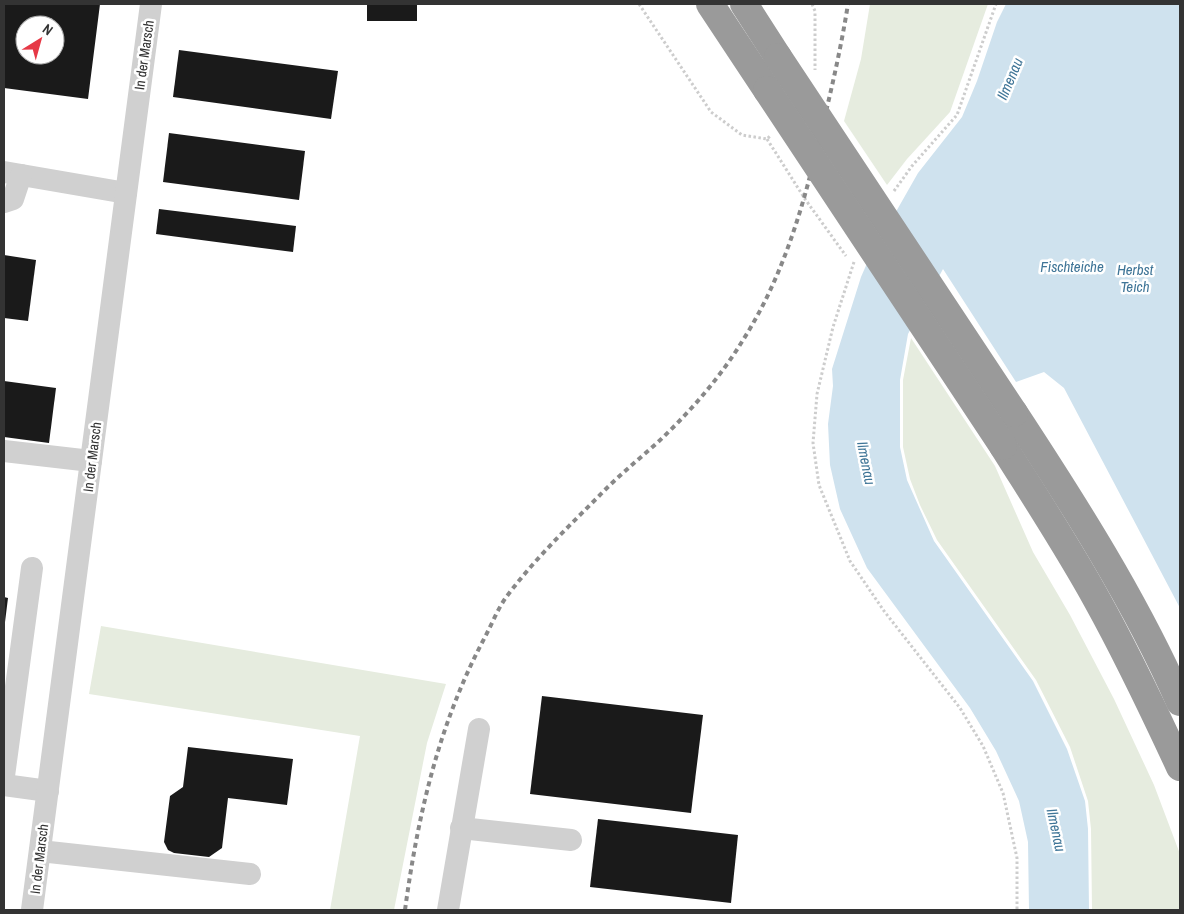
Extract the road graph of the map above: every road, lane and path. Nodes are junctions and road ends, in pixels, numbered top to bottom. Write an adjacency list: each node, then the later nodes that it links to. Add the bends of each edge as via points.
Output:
1 (151, 4): 9 (street, In der Marsch)
2 (639, 4): 13 (path, via 711,112 742,135 767,138)
3 (710, 4): 19 (highway, bridge, via 1060,537 1142,685)
4 (744, 4): 17 (highway, bridge, via 1073,503 1117,578)
5 (812, 4): 7 (path, via 815,11)
6 (996, 4): 10 (path, via 957,115)
7 (815, 73)
8 (12, 173): 9 (street); 11 (street, via 13,200)
9 (126, 193): 15 (street, In der Marsch)
10 (892, 193)
11 (4, 202)
12 (856, 257): 13 (path)
13 (852, 265): 29 (path, via 816,394 813,443 819,486 850,561 960,708 983,746 1003,793 1017,858)
14 (4, 451): 15 (street)
15 (91, 461): 22 (street, In der Marsch)
16 (32, 568): 20 (street)
17 (1180, 702)
18 (479, 729): 23 (street)
19 (1180, 767)
20 (4, 776)
21 (4, 785): 22 (street)
22 (48, 790): 25 (street, In der Marsch)
23 (462, 828): 24 (street); 28 (street)
24 (571, 840)
25 (40, 851): 26 (street); 27 (street, In der Marsch)
26 (250, 874)
27 (32, 910)
28 (448, 910)
29 (1017, 910)

